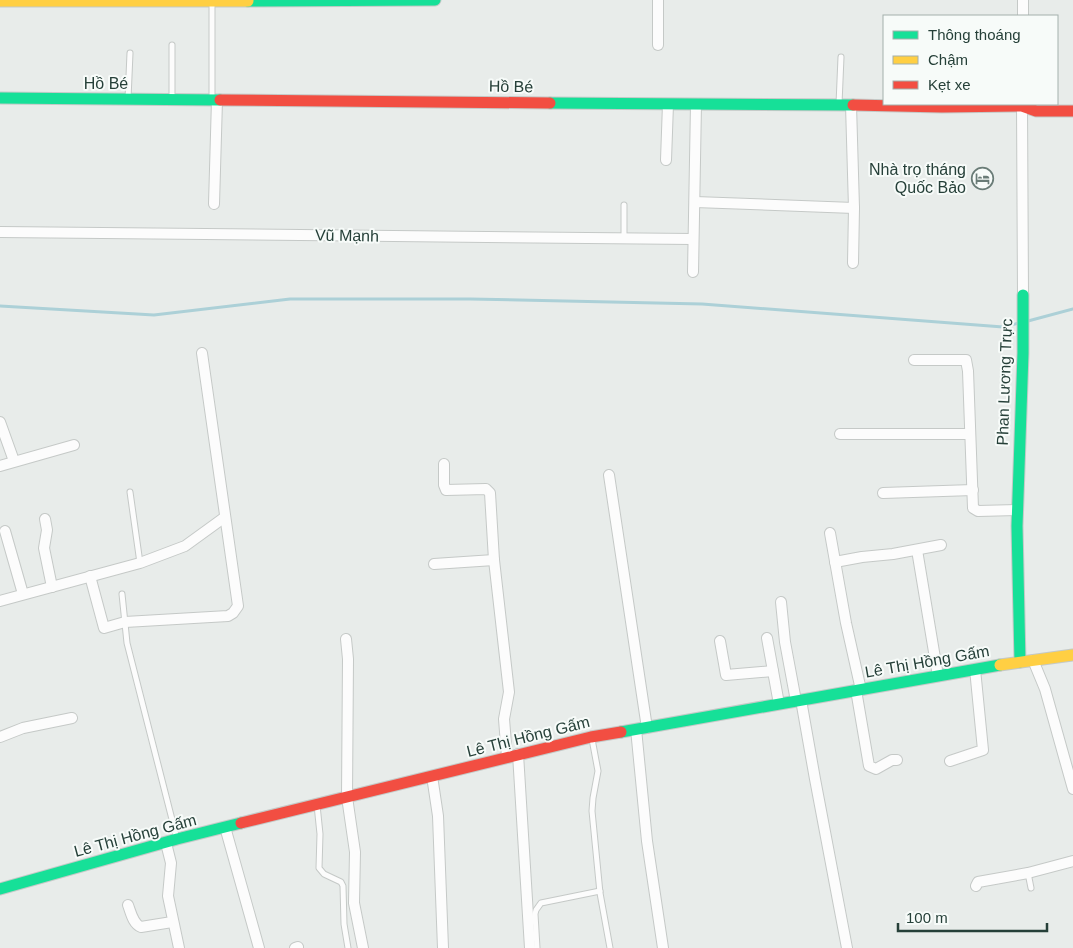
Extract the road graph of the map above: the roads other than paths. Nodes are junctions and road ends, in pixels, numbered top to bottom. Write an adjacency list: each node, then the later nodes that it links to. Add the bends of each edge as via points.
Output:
1 (416, 0): 2 (street); 7 (street)
2 (435, 0)
3 (658, 0): 11 (street)
4 (1023, 0): 9 (street)
5 (0, 1): 8 (street)
6 (263, 1): 7 (street); 8 (street)
7 (334, 1)
8 (212, 2): 17 (lane)
9 (1023, 15)
10 (172, 45): 16 (lane)
11 (658, 45)
12 (130, 53): 15 (lane)
13 (841, 57): 20 (lane)
14 (0, 98): 15 (street, Hồ Bé)
15 (128, 99): 16 (street, Hồ Bé)
16 (172, 100): 17 (street, Hồ Bé)
17 (214, 100): 18 (street, Hồ Bé); 25 (street)
18 (668, 104): 19 (street, Hồ Bé); 23 (street)
19 (696, 104): 20 (street, Hồ Bé); 24 (street)
20 (845, 105): 21 (street, Hồ Bé); 27 (street)
21 (1022, 105): 22 (street, Hồ Bé, via 1036,111); 33 (street, Phan Lương Trực)
22 (1073, 111)
23 (666, 160)
24 (695, 202): 27 (street); 30 (street)
25 (214, 204)
26 (624, 205): 29 (lane)
27 (854, 208): 31 (street)
28 (0, 232): 29 (street, Vũ Mạnh)
29 (624, 238): 30 (street, Vũ Mạnh)
30 (694, 239): 32 (street)
31 (853, 263)
32 (693, 272)
33 (1023, 295): 47 (street, Phan Lương Trực)
34 (202, 353): 48 (street)
35 (914, 360): 38 (street, via 966,360)
36 (0, 422): 40 (street)
37 (840, 434): 38 (street)
38 (970, 434): 44 (street)
39 (74, 445): 40 (street)
40 (14, 461): 42 (street)
41 (444, 464): 54 (street, via 446,490 488,490)
42 (0, 466)
43 (609, 475): 78 (street)
44 (973, 490): 46 (street); 47 (street, via 975,510)
45 (130, 492): 56 (lane)
46 (883, 493)
47 (1017, 510): 70 (street, Phan Lương Trực)
48 (225, 517): 56 (street, via 185,546); 64 (street, via 238,602 233,613 228,616)
49 (45, 519): 59 (street, via 48,530 44,548)
50 (5, 531): 60 (street)
51 (830, 533): 55 (street)
52 (941, 545): 53 (street)
53 (917, 550): 55 (street); 73 (street)
54 (494, 560): 57 (street); 81 (street, via 509,692 504,719)
55 (835, 562): 74 (street)
56 (140, 563): 58 (street)
57 (434, 564)
58 (90, 576): 59 (street); 64 (street, via 104,628)
59 (52, 587): 60 (street)
60 (23, 594): 62 (street)
61 (122, 594): 64 (lane)
62 (0, 601)
63 (781, 602): 75 (street)
64 (125, 622): 89 (lane)
65 (767, 638): 72 (street)
66 (346, 639): 86 (street)
67 (720, 641): 72 (street, via 726,675)
68 (1073, 655): 69 (street, Lê Thị Hồng Gấm)
69 (1033, 660): 70 (street, Lê Thị Hồng Gấm); 85 (street, via 1045,689)
70 (1020, 662): 71 (street, Lê Thị Hồng Gấm)
71 (975, 669): 73 (street, Lê Thị Hồng Gấm); 83 (street, via 983,750)
72 (773, 672): 76 (street)
73 (938, 676): 74 (street, Lê Thị Hồng Gấm)
74 (858, 690): 75 (street, Lê Thị Hồng Gấm); 82 (street, via 869,766 876,769)
75 (799, 700): 76 (street, Lê Thị Hồng Gấm); 107 (street)
76 (779, 704): 78 (street, Lê Thị Hồng Gấm)
77 (72, 718): 79 (street, via 22,728)
78 (641, 728): 80 (street, Lê Thị Hồng Gấm); 106 (street, via 647,841)
79 (0, 737)
80 (591, 737): 81 (street, Lê Thị Hồng Gấm); 95 (lane, via 598,771 592,811)
81 (513, 756): 84 (street, Lê Thị Hồng Gấm); 103 (street)
82 (897, 760)
83 (950, 761)
84 (432, 776): 86 (street, Lê Thị Hồng Gấm); 102 (street, via 438,816)
85 (1073, 789)
86 (347, 797): 87 (street, Lê Thị Hồng Gấm); 101 (street, via 355,852 354,903)
87 (317, 805): 88 (street, Lê Thị Hồng Gấm); 100 (lane, via 319,868 342,883)
88 (225, 827): 89 (street, Lê Thị Hồng Gấm); 99 (street)
89 (172, 841): 94 (street, Lê Thị Hồng Gấm); 97 (street, via 168,896)
90 (1073, 861): 91 (street)
91 (1028, 873): 92 (street, via 978,882); 93 (lane)
92 (976, 886)
93 (1031, 888)
94 (0, 889)
95 (600, 891): 104 (lane, via 541,903 535,914); 105 (lane)
96 (128, 905): 97 (street, via 137,926)
97 (172, 922): 98 (street)
98 (179, 948)
99 (259, 948)
100 (348, 948)
101 (363, 948)
102 (443, 948)
103 (530, 948)
104 (537, 948)
105 (610, 948)
106 (663, 948)
107 (847, 948)

